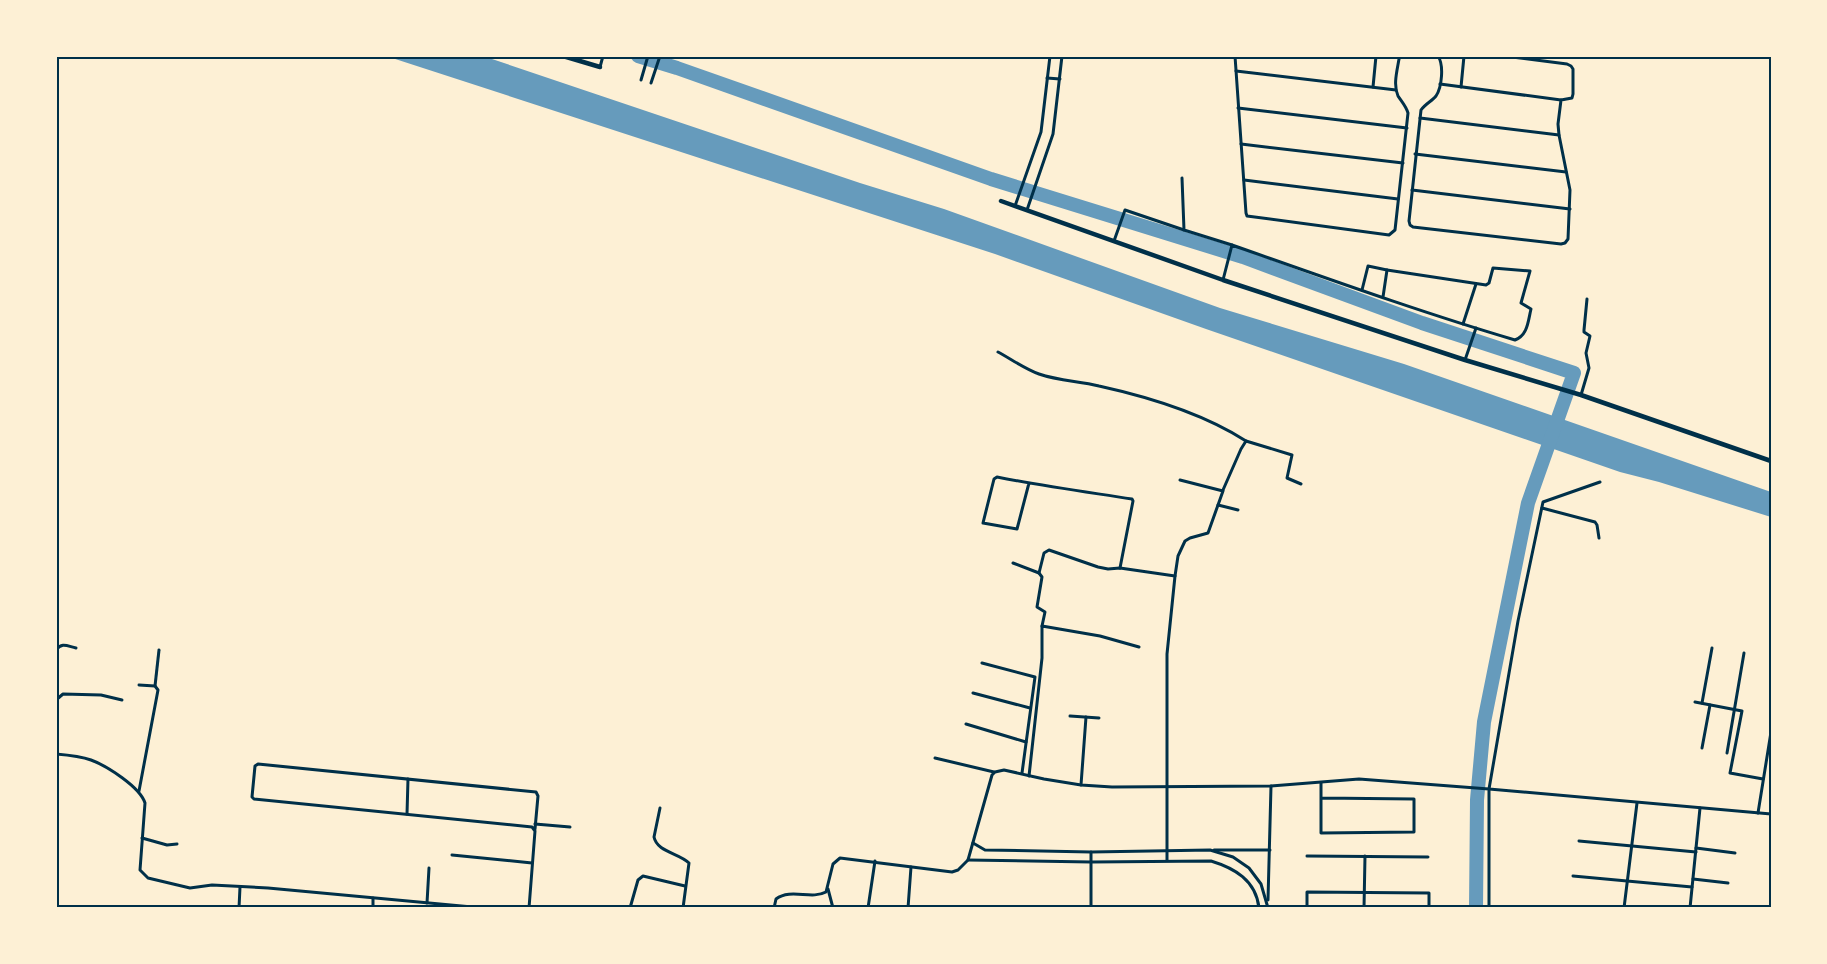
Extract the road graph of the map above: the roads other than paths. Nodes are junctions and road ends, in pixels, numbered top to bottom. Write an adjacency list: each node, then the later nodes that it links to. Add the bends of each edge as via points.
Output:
1 (564, 56): 13 (main road)
2 (603, 56): 13 (street)
3 (648, 56): 16 (street)
4 (660, 56): 18 (street)
5 (1050, 56): 15 (street)
6 (1062, 56): 17 (street)
7 (1235, 56): 14 (street)
8 (1376, 56): 21 (street)
9 (1401, 56): 22 (street, via 1398,59)
10 (1438, 56): 19 (street, via 1442,66)
11 (1464, 56): 20 (street)
12 (1504, 56): 23 (street, via 1571,66 1572,98)
13 (600, 67)
14 (1236, 71): 21 (street); 24 (street)
15 (1047, 78): 17 (street); 37 (street, via 1041,132)
16 (641, 80)
17 (1060, 80): 39 (street, via 1053,134)
18 (651, 83)
19 (1440, 84): 20 (street); 25 (street, via 1434,98 1421,110)
20 (1461, 86): 23 (street)
21 (1372, 88): 22 (street)
22 (1396, 90): 26 (street, via 1406,106)
23 (1561, 100): 27 (street)
24 (1238, 108): 26 (street); 28 (street)
25 (1420, 118): 27 (street); 29 (street)
26 (1407, 128): 30 (street)
27 (1559, 135): 31 (street)
28 (1241, 144): 30 (street); 33 (street)
29 (1415, 154): 31 (street); 34 (street)
30 (1402, 164): 35 (street)
31 (1566, 172): 38 (street)
32 (1182, 178): 40 (street)
33 (1244, 180): 35 (street); 35 (street, via 1246,213 1251,218 1389,235 1395,230)
34 (1412, 190): 38 (street); 38 (street, via 1408,221 1413,227 1561,244 1568,239)
35 (1398, 199)
36 (1001, 201): 37 (main road)
37 (1016, 206): 39 (main road)
38 (1570, 208)
39 (1027, 210): 41 (main road)
40 (1184, 230): 41 (street, via 1125,210); 42 (street)
41 (1114, 241): 44 (main road)
42 (1231, 247): 44 (street); 46 (street)
43 (1388, 270): 45 (street); 46 (street, via 1368,266); 47 (street)
44 (1222, 280): 52 (main road)
45 (1476, 284): 49 (street); 50 (street, via 1488,284 1493,268 1530,271 1521,303 1531,309 1521,337 1515,340)
46 (1362, 290): 47 (street)
47 (1383, 297): 49 (street)
48 (1587, 299): 53 (street, via 1586,333 1590,336 1586,353 1589,368)
49 (1464, 324): 50 (street)
50 (1476, 330): 52 (street)
51 (998, 352): 54 (street, via 1038,374 1155,400 1226,428)
52 (1465, 360): 53 (main road)
53 (1580, 395): 55 (main road)
54 (1246, 441): 59 (street, via 1292,455 1287,478); 60 (street)
55 (1771, 461)
56 (1180, 480): 60 (street)
57 (1600, 482): 62 (street, via 1543,502)
58 (1029, 483): 58 (street, via 995,478 984,523 1017,529); 66 (street, via 1132,499)
59 (1301, 484)
60 (1223, 491): 61 (street)
61 (1218, 505): 63 (street); 68 (street, via 1208,534 1185,541 1178,556)
62 (1542, 508): 64 (street, via 1595,522); 106 (street)
63 (1238, 510)
64 (1598, 538)
65 (1013, 563): 67 (street)
66 (1120, 568): 67 (street, via 1108,570 1049,550 1044,553); 68 (street)
67 (1039, 573): 69 (street, via 1042,577 1037,608 1044,612)
68 (1175, 576): 105 (street, via 1167,654)
69 (1042, 626): 70 (street); 99 (street, via 1042,658)
70 (1139, 647)
71 (76, 648): 73 (street, via 64,645)
72 (1712, 648): 83 (street)
73 (56, 650)
74 (159, 650): 78 (street)
75 (1744, 653): 86 (street)
76 (982, 663): 85 (street, via 1035,677)
77 (139, 685): 78 (street)
78 (155, 686): 107 (street, via 158,690)
79 (973, 693): 85 (street)
80 (56, 700): 81 (street, via 63,694 101,695)
81 (122, 700)
82 (1696, 702): 83 (street)
83 (1702, 703): 84 (street)
84 (1710, 705): 86 (street); 93 (street)
85 (1030, 708): 92 (street)
86 (1735, 710): 94 (street); 101 (street, via 1742,711 1730,773)
87 (1070, 716): 88 (street)
88 (1086, 717): 89 (street); 103 (street)
89 (1099, 718)
90 (966, 724): 92 (street)
91 (1771, 732): 101 (street)
92 (1026, 742): 98 (street)
93 (1702, 748)
94 (1727, 753)
95 (56, 754): 107 (street, via 97,762)
96 (935, 758): 97 (street)
97 (995, 772): 98 (street, via 1004,770); 120 (street)
98 (1022, 774): 99 (street)
99 (1029, 776): 103 (street)
100 (408, 779): 113 (street); 113 (street, via 258,764 255,766 252,797); 115 (street, via 536,792)
101 (1763, 779): 112 (street)
102 (1321, 783): 104 (street); 106 (street, via 1359,779); 108 (street)
103 (1081, 785): 105 (street)
104 (1271, 786): 105 (street); 125 (street)
105 (1167, 787): 123 (street)
106 (1487, 789): 109 (street); 169 (street)
107 (138, 791): 118 (street, via 145,803)
108 (1321, 798): 108 (street, via 1414,799 1414,832 1321,833)
109 (1636, 803): 111 (street); 122 (street)
110 (660, 808): 145 (street, via 654,839 660,846 688,861)
111 (1700, 808): 112 (street); 126 (street)
112 (1758, 813): 114 (street)
113 (407, 814): 117 (street, via 531,826)
114 (1771, 814)
115 (535, 824): 116 (street); 117 (street)
116 (570, 827)
117 (535, 829): 137 (street)
118 (142, 838): 121 (street, via 167,845); 144 (street, via 140,870 148,878 190,888)
119 (1579, 841): 122 (street)
120 (973, 843): 127 (street, via 985,850); 133 (street)
121 (177, 844)
122 (1631, 846): 126 (street); 142 (street)
123 (1167, 850): 124 (street); 127 (street); 134 (street)
124 (1210, 850): 125 (street); 151 (street, via 1233,857 1249,868 1262,884)
125 (1270, 850): 151 (street)
126 (1696, 850): 128 (street); 141 (street)
127 (1091, 852): 136 (street)
128 (1736, 853)
129 (452, 855): 137 (street)
130 (1307, 856): 131 (street)
131 (1365, 856): 132 (street); 148 (street)
132 (1428, 857)
133 (968, 860): 136 (street); 138 (street, via 952,872)
134 (1167, 860): 136 (street); 165 (street, via 1211,861 1229,866 1242,874 1254,889)
135 (876, 861): 138 (street); 147 (street, via 837,860 833,864); 162 (street)
136 (1091, 862): 164 (street)
137 (532, 863): 155 (street)
138 (911, 867): 163 (street)
139 (429, 868): 150 (street)
140 (1573, 876): 142 (street)
141 (1693, 879): 143 (street); 146 (street)
142 (1628, 880): 146 (street); 170 (street)
143 (1728, 883)
144 (240, 886): 149 (street); 152 (street)
145 (686, 886): 158 (street, via 643,876 638,880); 159 (street)
146 (1692, 887): 171 (street)
147 (828, 889): 160 (street, via 821,894 782,895 776,899); 161 (street)
148 (1364, 892): 166 (street, via 1307,892); 167 (street); 168 (street, via 1429,893)
149 (373, 898): 150 (street); 153 (street)
150 (427, 903): 154 (street)
151 (1268, 906)
152 (239, 908)
153 (373, 908)
154 (483, 908)
155 (529, 908)
156 (601, 908): 157 (street)
157 (611, 908)
158 (630, 908)
159 (683, 908)
160 (774, 908)
161 (833, 908)
162 (868, 908)
163 (908, 908)
164 (1091, 908)
165 (1259, 908)
166 (1307, 908)
167 (1364, 908)
168 (1429, 908)
169 (1489, 908)
170 (1624, 908)
171 (1690, 908)

